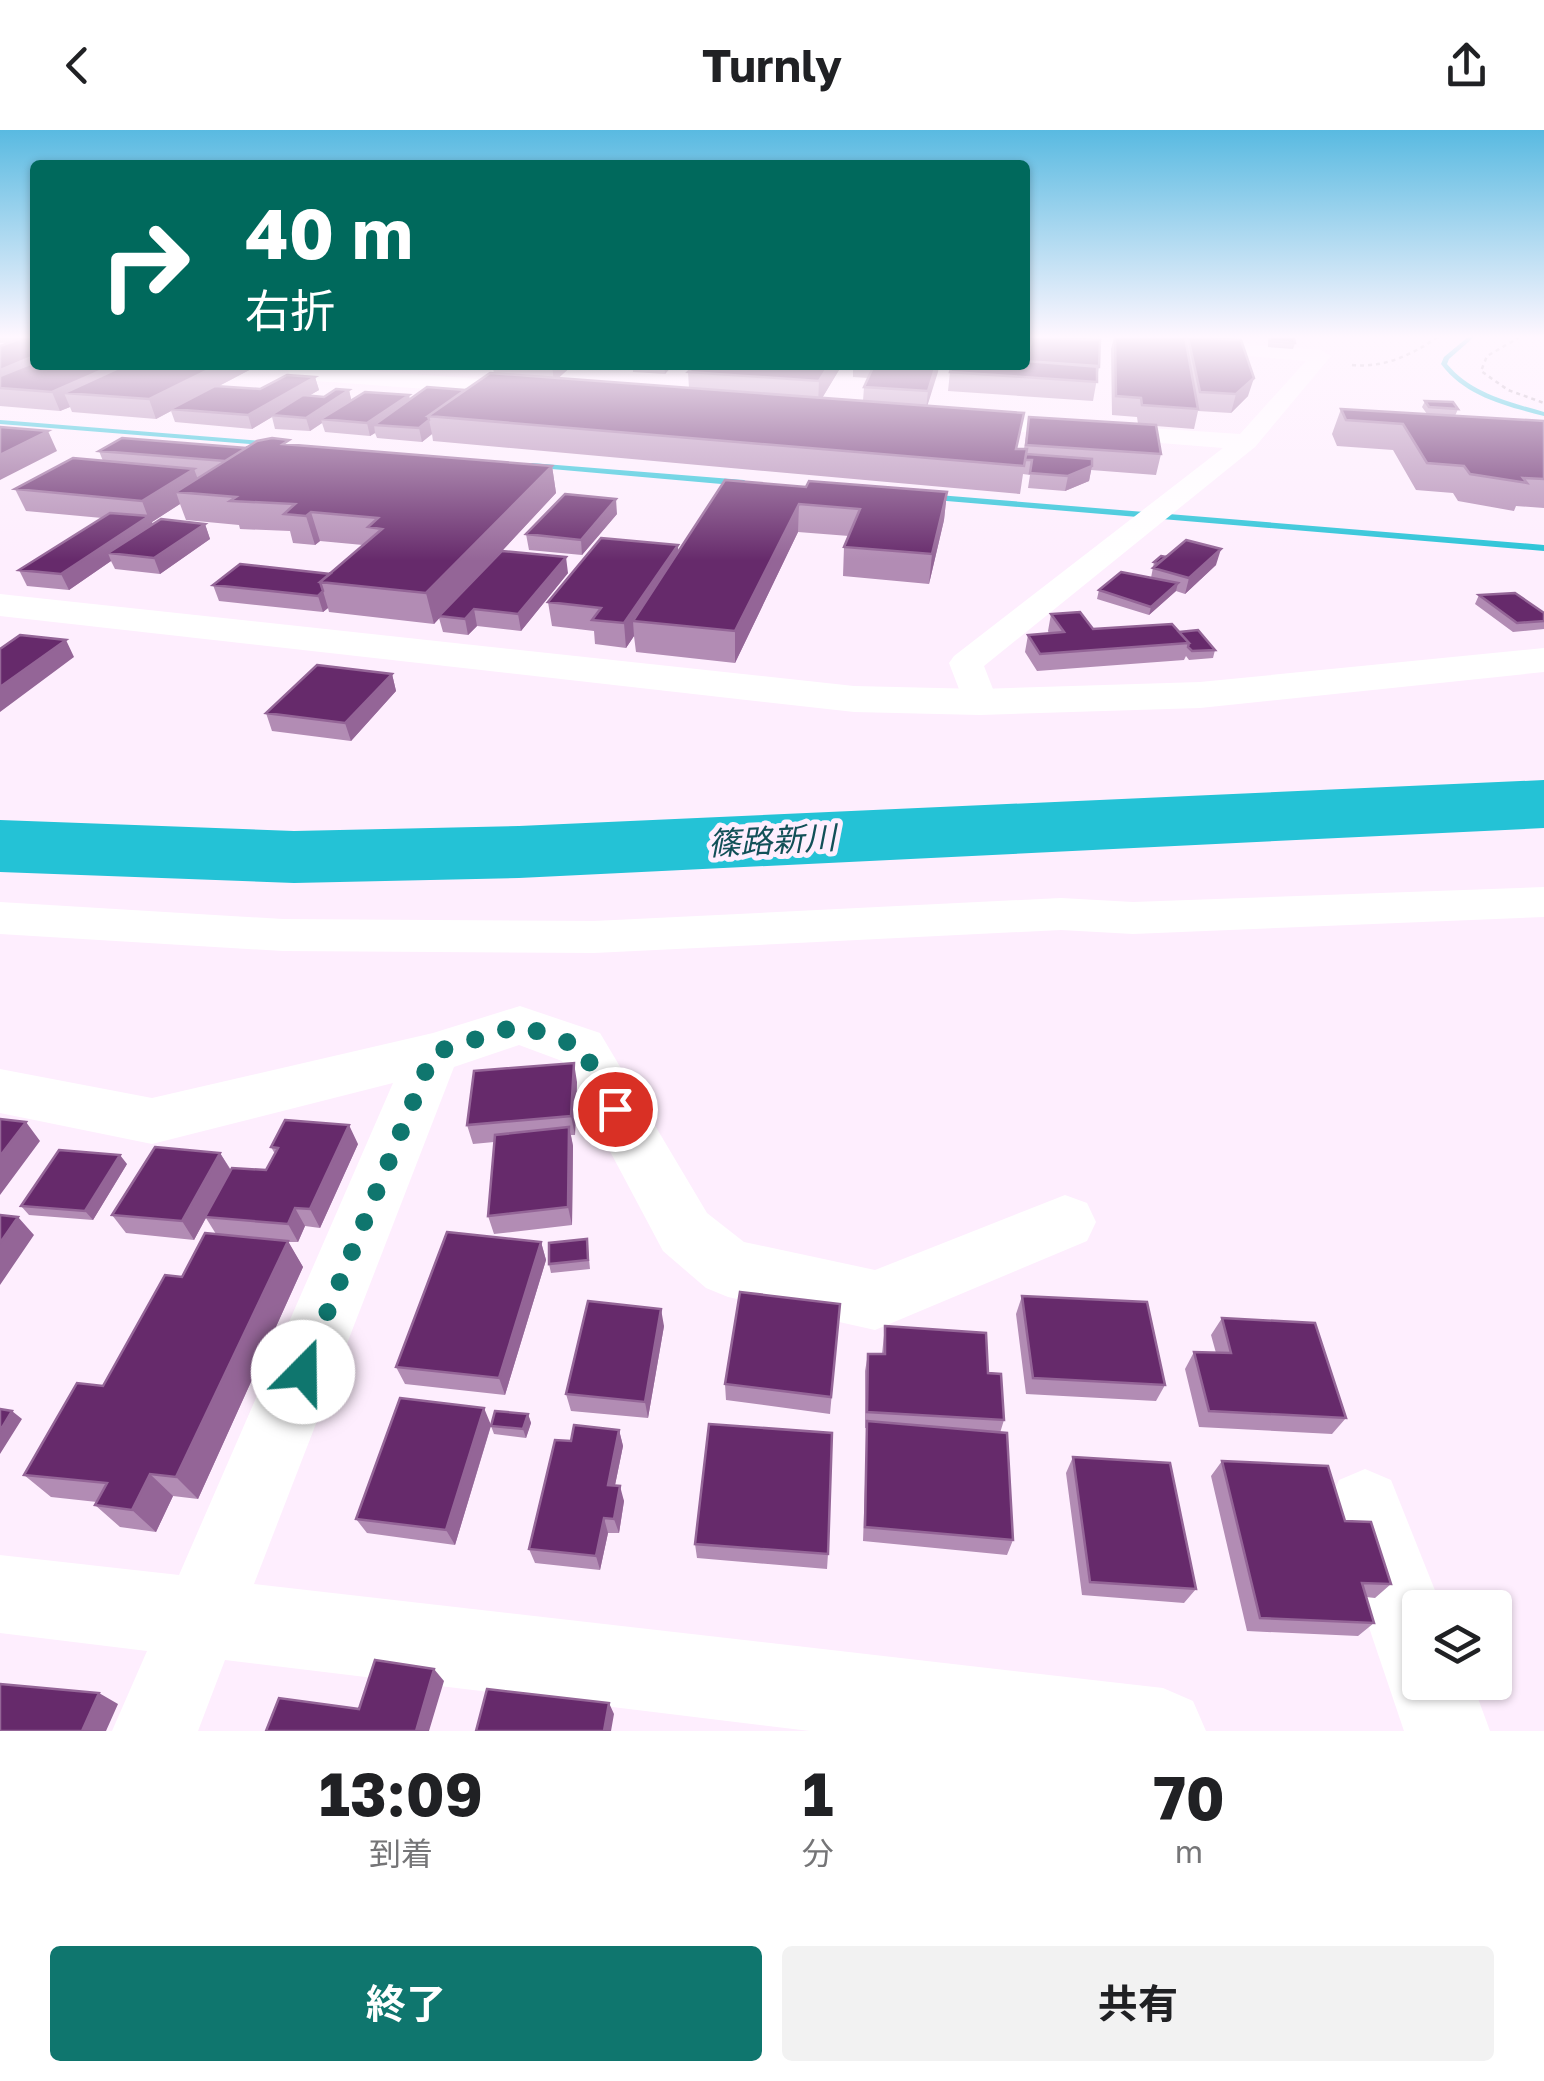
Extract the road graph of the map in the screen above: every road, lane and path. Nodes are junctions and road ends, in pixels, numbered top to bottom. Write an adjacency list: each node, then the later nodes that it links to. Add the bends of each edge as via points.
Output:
1 (1273, 412): 3 (street)
2 (942, 419): 3 (street)
3 (1246, 442): 6 (street, via 966,663)
4 (0, 605): 6 (street, via 854,699)
5 (1544, 660): 6 (street, via 1200,694)
6 (980, 702)
7 (1544, 902): 8 (street, via 1133,918 1061,914 594,936 283,934)
8 (0, 918)
9 (433, 1053): 10 (street, via 152,1121); 11 (street, via 520,1025 581,1047 685,1232 728,1268 874,1300); 15 (street)
10 (0, 1090)
11 (1065, 1222)
12 (1365, 1506): 14 (street)
13 (0, 1594): 15 (street)
14 (1402, 1607)
15 (202, 1619): 17 (street); 18 (street)
16 (1436, 1700): 19 (street)
17 (156, 1731)
18 (1163, 1731)
19 (1447, 1731)

